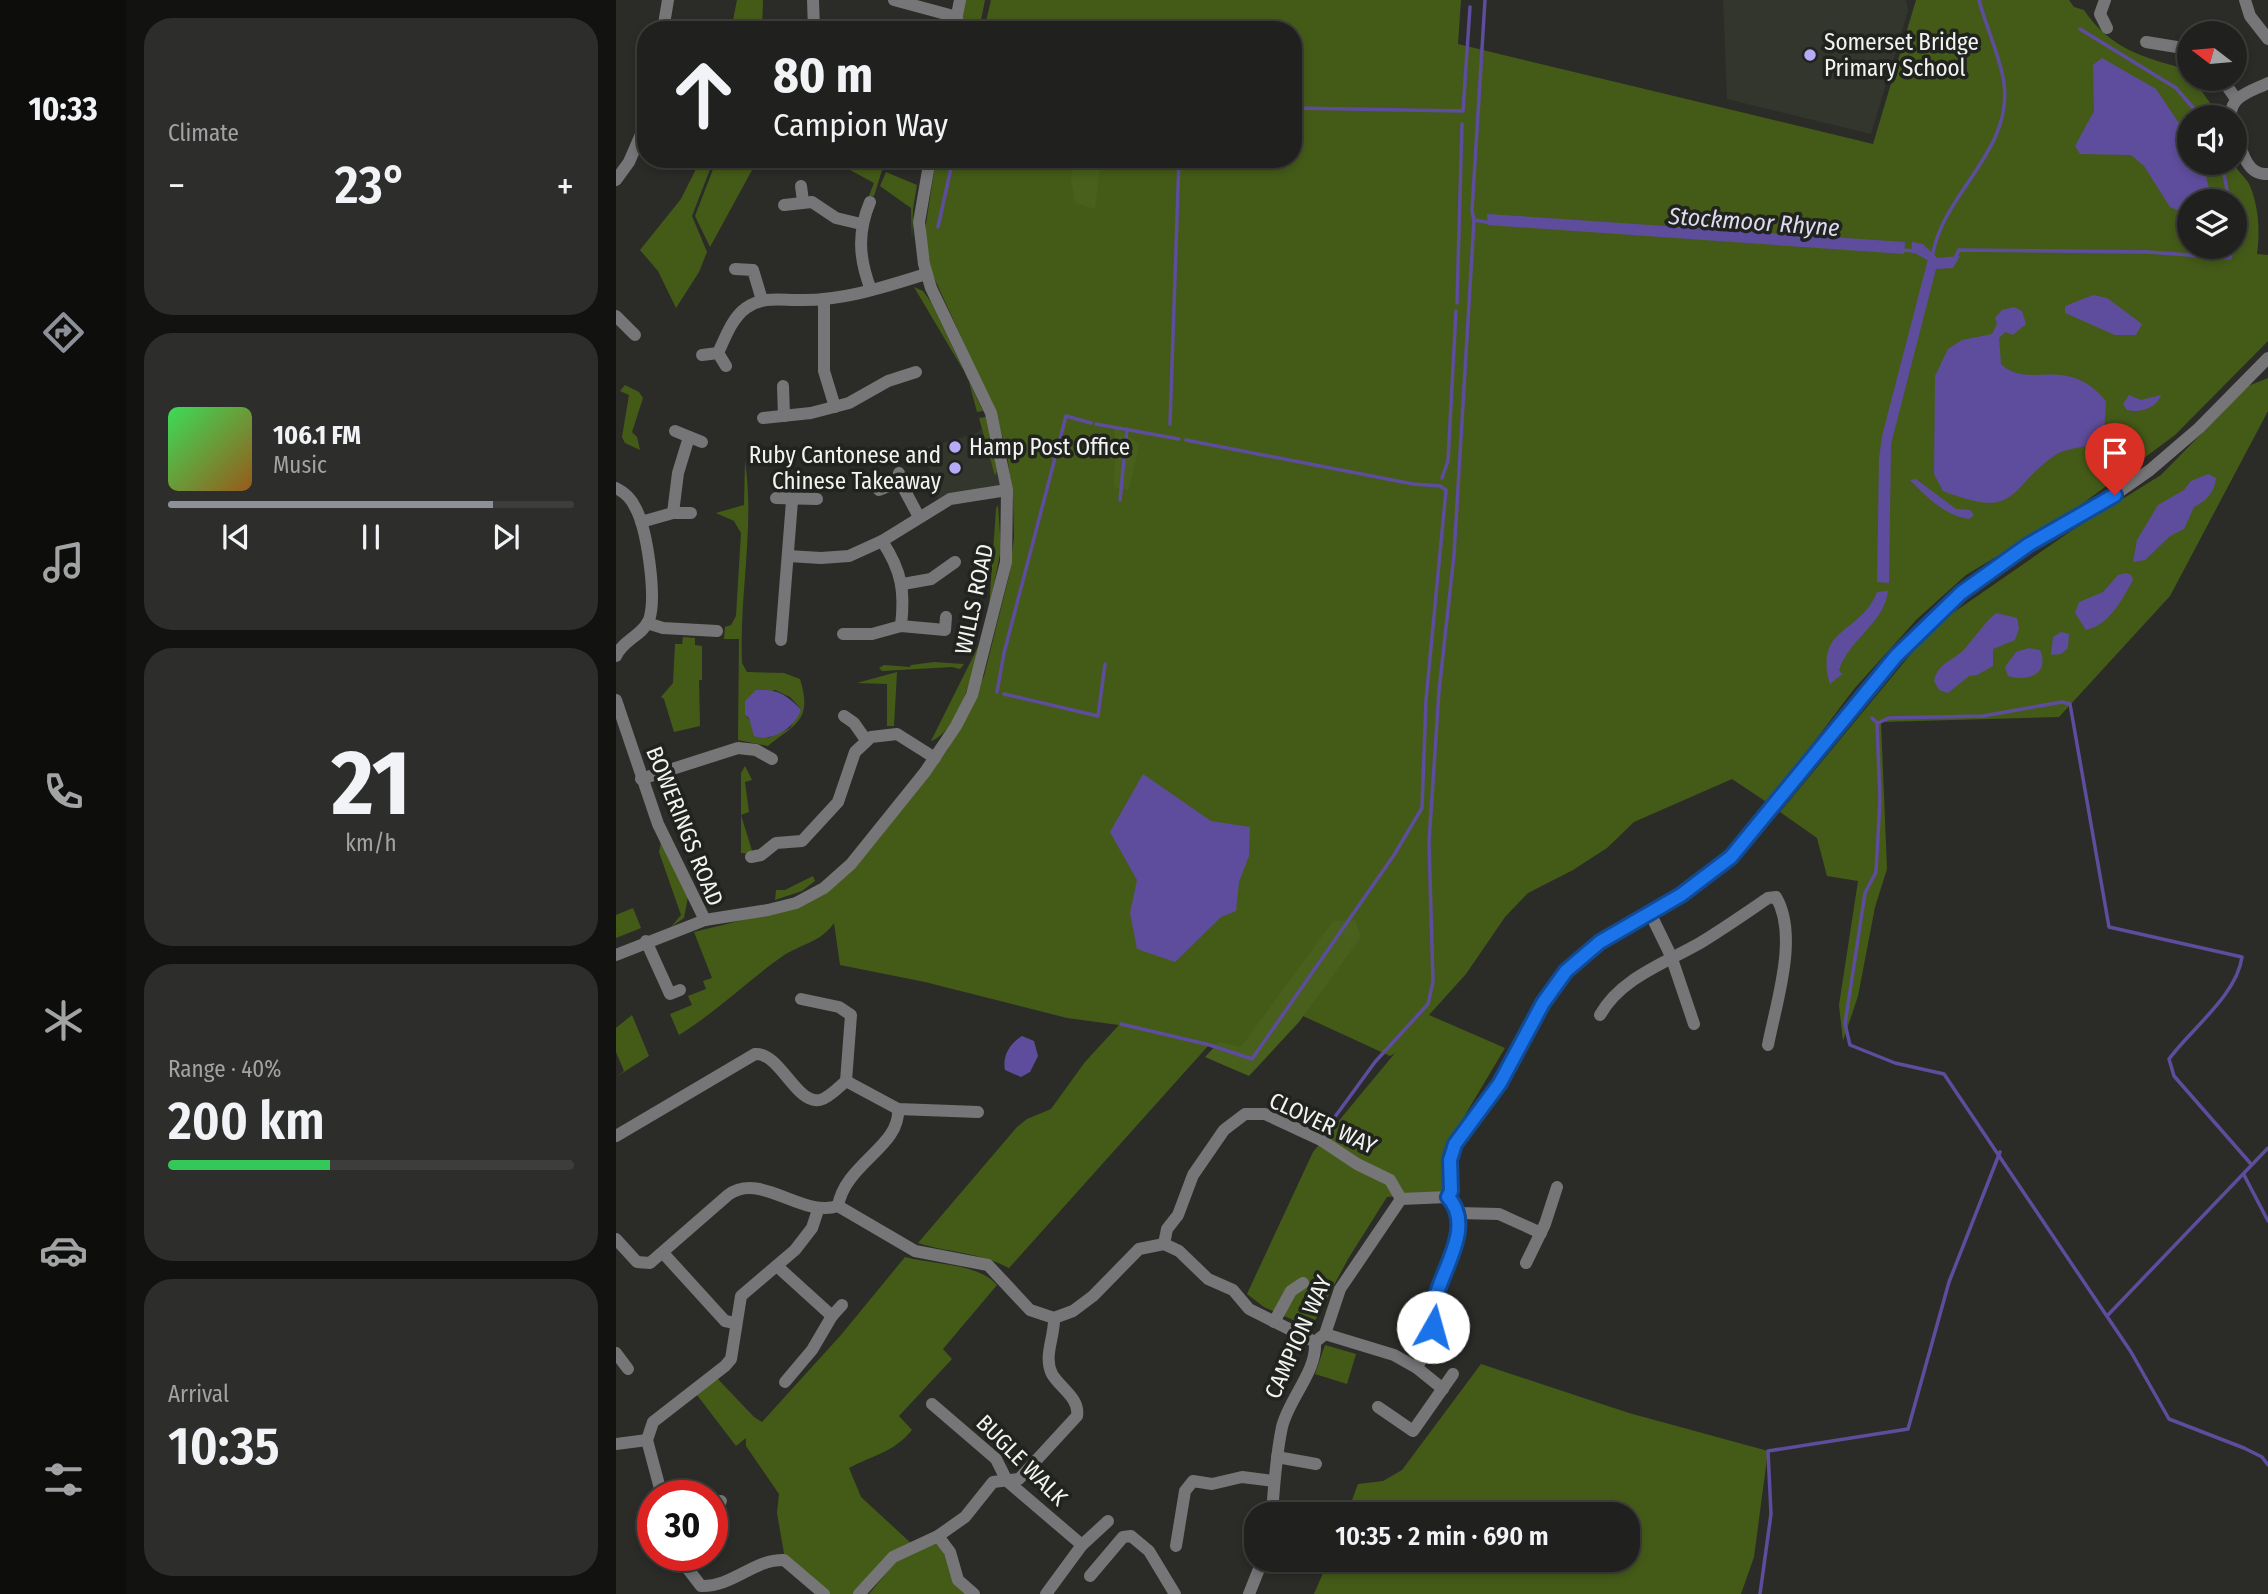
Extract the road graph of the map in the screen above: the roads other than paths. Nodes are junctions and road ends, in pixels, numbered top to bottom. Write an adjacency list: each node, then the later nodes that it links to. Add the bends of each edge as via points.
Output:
1 (668, 0): 7 (street)
2 (813, 0): 8 (street)
3 (960, 0): 10 (street)
4 (2245, 0): 12 (street, via 2250,16)
5 (898, 1): 9 (street)
6 (2100, 2): 11 (street, via 2102,22)
7 (664, 21)
8 (814, 21)
9 (948, 21)
10 (956, 21)
11 (2108, 28)
12 (2268, 39)
13 (2147, 42): 14 (street)
14 (2177, 47)
15 (2268, 83): 17 (street)
16 (2230, 91): 17 (street)
17 (2236, 99): 18 (street)
18 (2232, 105)
19 (637, 144): 23 (street)
20 (2247, 160): 22 (street, via 2258,175)
21 (928, 168): 30 (street, WILLS ROAD, via 919,222)
22 (2268, 174)
23 (616, 180)
24 (801, 186): 25 (street)
25 (803, 201): 27 (street); 28 (street, via 836,218)
26 (870, 202): 28 (street)
27 (784, 205)
28 (861, 224): 31 (street, via 860,250)
29 (735, 269): 32 (street, via 758,266)
30 (926, 274): 31 (street); 50 (street, WILLS ROAD, via 987,402)
31 (871, 290): 33 (street)
32 (762, 300): 33 (street); 36 (street, via 738,314)
33 (824, 300): 42 (street, via 824,372)
34 (616, 316): 35 (street)
35 (635, 335)
36 (718, 353): 37 (street); 39 (street)
37 (702, 355)
38 (2268, 358): 78 (street, via 2150,470 2101,505 2007,559 1954,600 1896,656 1741,847 1694,887)
39 (726, 366)
40 (916, 372): 42 (street)
41 (783, 386): 43 (street)
42 (835, 407): 43 (street)
43 (784, 416): 44 (street)
44 (763, 418)
45 (675, 431): 46 (street)
46 (688, 437): 47 (street); 54 (street)
47 (702, 442)
48 (616, 488): 57 (street, via 631,500)
49 (879, 489): 56 (street, via 898,478)
50 (1007, 490): 56 (street, via 950,499); 72 (street, WILLS ROAD, via 1006,562 984,658 966,707)
51 (776, 498): 53 (street)
52 (817, 499): 53 (street)
53 (792, 501): 59 (street)
54 (673, 513): 55 (street); 57 (street)
55 (691, 513)
56 (919, 517): 58 (street)
57 (641, 522): 62 (street, via 650,577)
58 (882, 541): 59 (street, via 840,558); 61 (street)
59 (788, 555): 67 (street, via 789,627)
60 (956, 560): 61 (street, via 931,579)
61 (903, 584): 63 (street)
62 (647, 623): 65 (street); 68 (street)
63 (901, 626): 64 (street); 66 (street, via 872,638)
64 (950, 626)
65 (717, 631)
66 (843, 634)
67 (781, 640)
68 (616, 656)
69 (616, 700): 74 (street, BOWERINGS ROAD)
70 (844, 716): 71 (street)
71 (866, 740): 72 (street, via 893,733); 75 (street, via 855,752 838,802)
72 (934, 758): 79 (street, WILLS ROAD, via 851,864 824,888 786,906)
73 (772, 759): 74 (street, via 738,748)
74 (641, 779): 79 (street, BOWERINGS ROAD)
75 (802, 842): 76 (street); 77 (street, via 776,843)
76 (801, 855)
77 (761, 858)
78 (1650, 913): 82 (street); 93 (street, via 1600,942 1566,971 1543,1003 1500,1083 1455,1144)
79 (705, 920): 80 (street, BOWERINGS ROAD)
80 (646, 942): 81 (street, BOWERINGS ROAD); 83 (street, via 670,995)
81 (616, 955)
82 (1671, 956): 85 (street, via 1607,1002); 86 (street); 87 (street, via 1776,897 1782,908 1786,955)
83 (680, 990)
84 (801, 999): 88 (street, via 839,1007 851,1016)
85 (1600, 1015)
86 (1694, 1024)
87 (1768, 1045)
88 (846, 1081): 89 (street); 91 (street, via 815,1101 768,1057 755,1054)
89 (898, 1109): 90 (street); 95 (street, via 896,1127 846,1182)
90 (978, 1112)
91 (616, 1136)
92 (1557, 1187): 98 (street)
93 (1448, 1197): 94 (street); 97 (street)
94 (1401, 1199): 100 (street, CLOVER WAY, via 1390,1180 1321,1140 1265,1114 1245,1114 1223,1130 1193,1175); 110 (street, CAMPION WAY, via 1340,1289)
95 (838, 1206): 96 (street); 107 (street, via 915,1251 988,1265 1030,1310)
96 (818, 1209): 101 (street, via 766,1192 740,1189); 103 (street, via 812,1228)
97 (1458, 1213): 98 (street, via 1499,1214); 112 (street, via 1452,1250 1434,1302 1431,1337)
98 (1541, 1233): 102 (street)
99 (617, 1243): 101 (street, via 643,1264)
100 (1164, 1244): 107 (street, via 1139,1249 1093,1296); 108 (street, via 1180,1251 1209,1279 1233,1290 1249,1309)
101 (664, 1254): 109 (street, via 725,1321)
102 (1526, 1263)
103 (778, 1267): 106 (street); 109 (street, via 741,1296)
104 (1303, 1283): 108 (street, via 1290,1291)
105 (842, 1306): 106 (street)
106 (832, 1316): 115 (street)
107 (1054, 1318): 124 (street, via 1049,1365 1076,1403 1077,1416 1032,1467 1018,1479)
108 (1274, 1322): 110 (street)
109 (735, 1323): 119 (street, via 730,1359 715,1376 653,1422)
110 (1320, 1338): 112 (street, via 1381,1350); 121 (street, CAMPION WAY, via 1285,1416)
111 (616, 1353): 113 (street)
112 (1418, 1368): 116 (street)
113 (628, 1369)
114 (1453, 1374): 116 (street)
115 (785, 1382)
116 (1444, 1389): 118 (street, via 1413,1431)
117 (932, 1404): 124 (street, BUGLE WALK, via 996,1459)
118 (1378, 1407)
119 (647, 1440): 120 (street); 123 (street)
120 (616, 1444)
121 (1277, 1457): 122 (street); 125 (street, CAMPION WAY)
122 (1316, 1464)
123 (658, 1480)
124 (1007, 1481): 128 (street, via 993,1482 965,1517); 129 (street, BUGLE WALK)
125 (1274, 1481): 126 (street, CAMPION WAY); 130 (street, via 1241,1477 1212,1484 1193,1481 1185,1491)
126 (1273, 1502)
127 (1108, 1521): 129 (street)
128 (938, 1536): 136 (street, via 893,1557); 137 (street, via 950,1552 958,1580)
129 (1082, 1545): 138 (street)
130 (1176, 1546)
131 (686, 1571): 134 (street)
132 (1258, 1572): 140 (street)
133 (1090, 1576): 139 (street, via 1123,1537 1131,1536 1149,1551)
134 (697, 1590): 135 (street, via 729,1583 774,1560 785,1560)
135 (824, 1594)
136 (859, 1594)
137 (974, 1594)
138 (1046, 1594)
139 (1175, 1594)
140 (1249, 1594)

